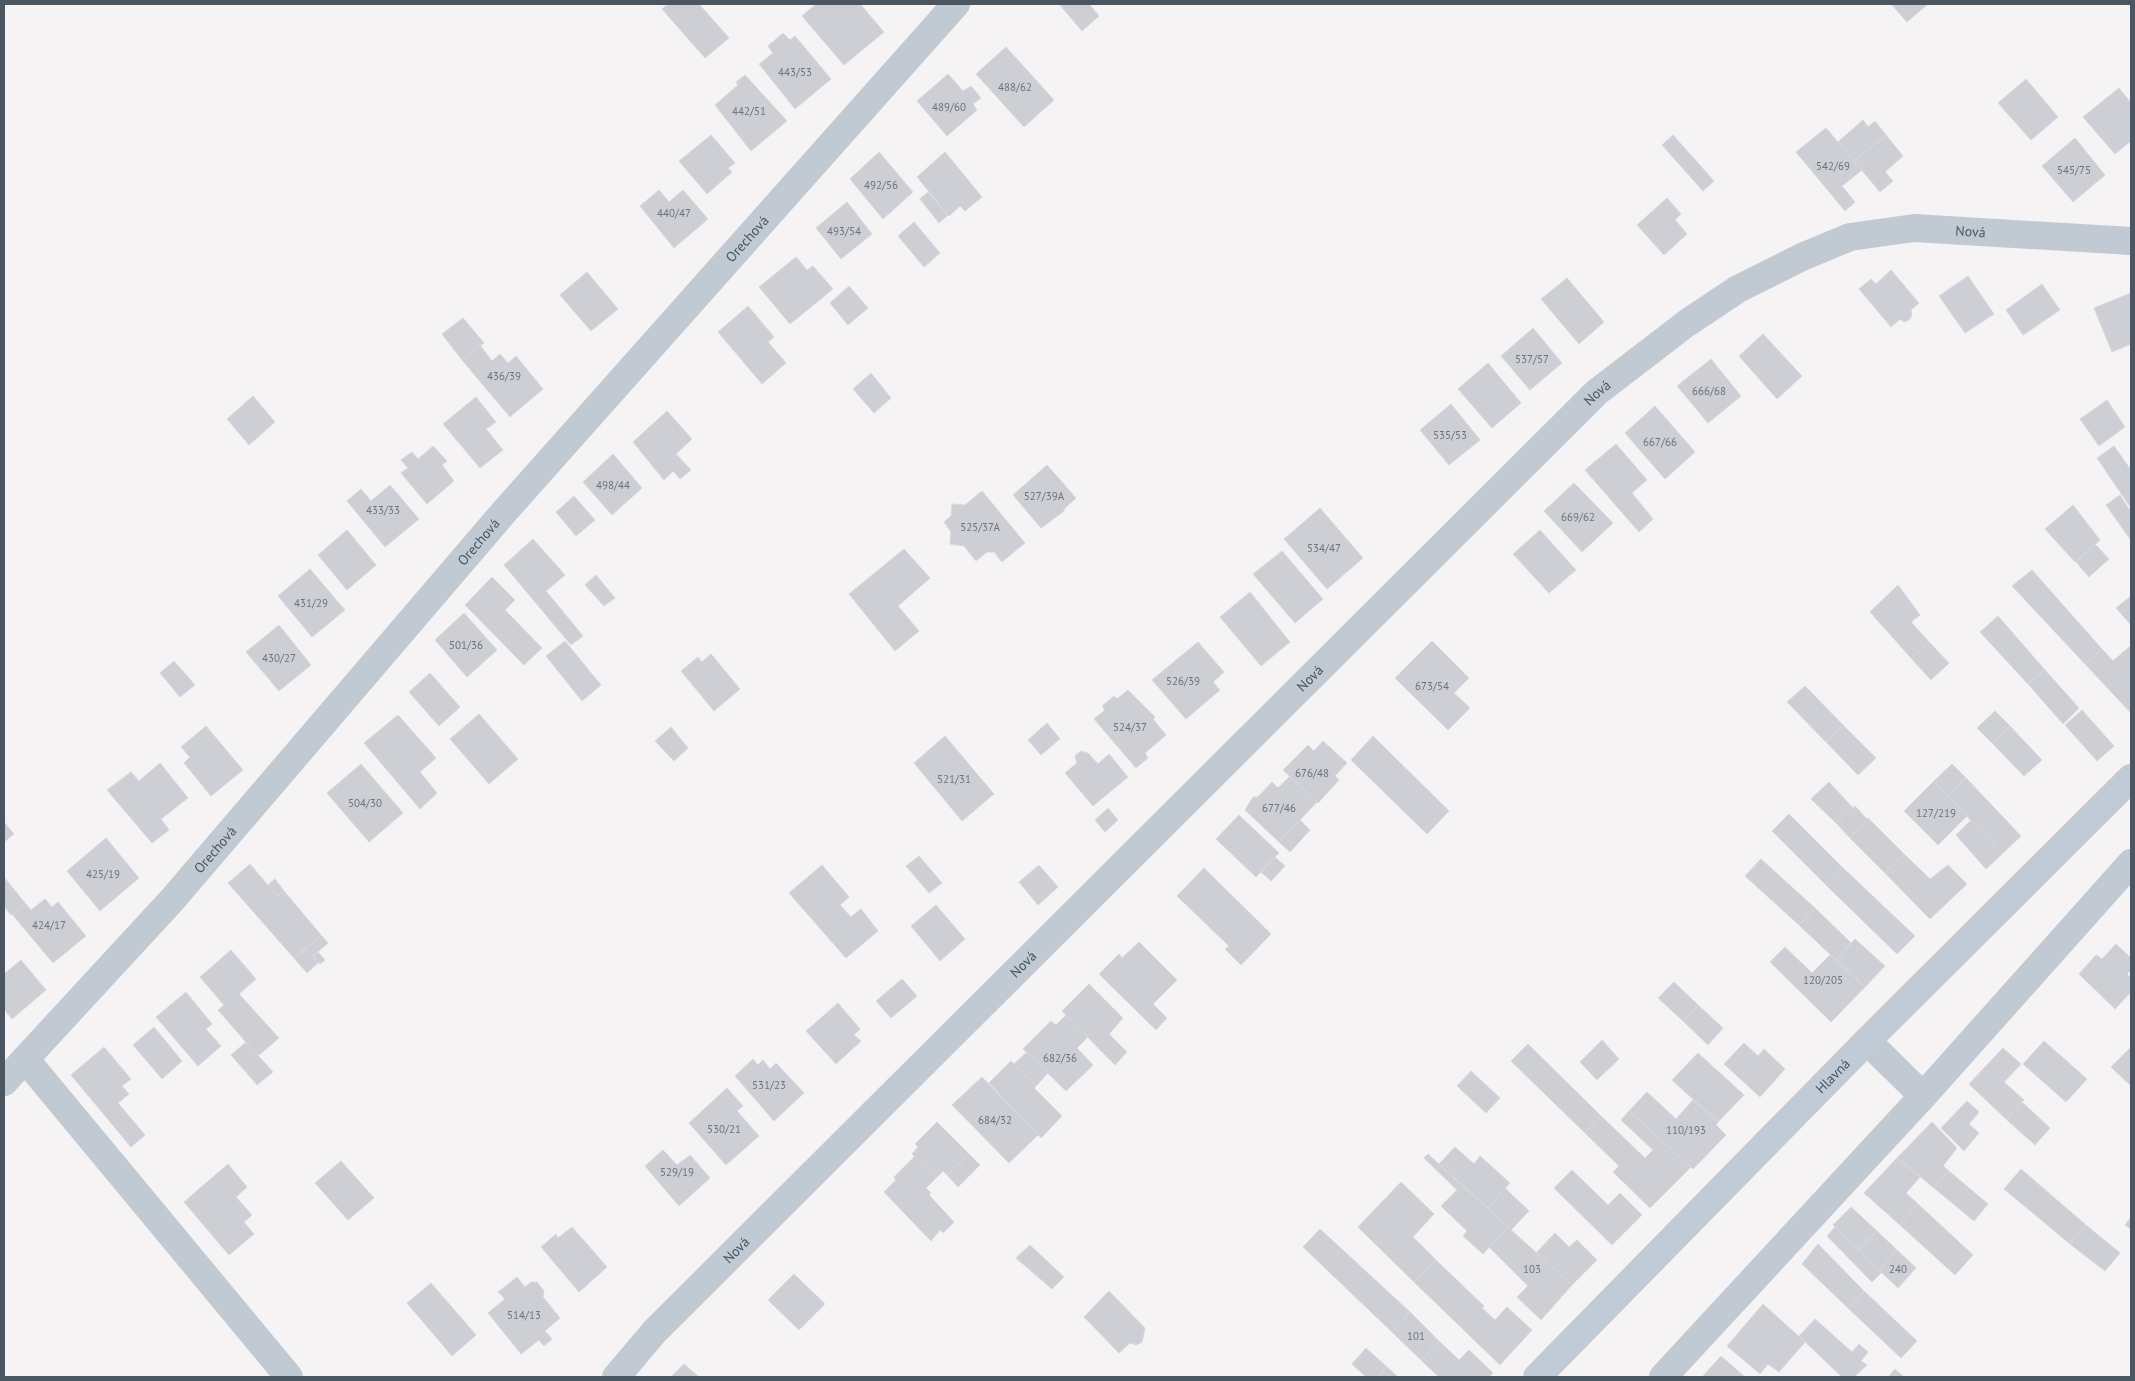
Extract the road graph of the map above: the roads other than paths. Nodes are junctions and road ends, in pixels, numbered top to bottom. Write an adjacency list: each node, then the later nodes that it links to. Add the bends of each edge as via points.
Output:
1 (956, 4): 6 (street, Orechová, via 504,512 172,900)
2 (2131, 241): 10 (street, Nová, via 1914,228 1850,237 1738,289 1687,323 1597,392 655,1331)
3 (2131, 778): 5 (main road, Hlavná)
4 (2131, 863): 8 (street)
5 (1867, 1041): 8 (street); 11 (main road, Hlavná)
6 (26, 1060): 7 (street, Orechová); 9 (street)
7 (4, 1082)
8 (1923, 1096): 12 (street)
9 (289, 1377)
10 (616, 1377)
11 (1537, 1377)
12 (1663, 1377)

